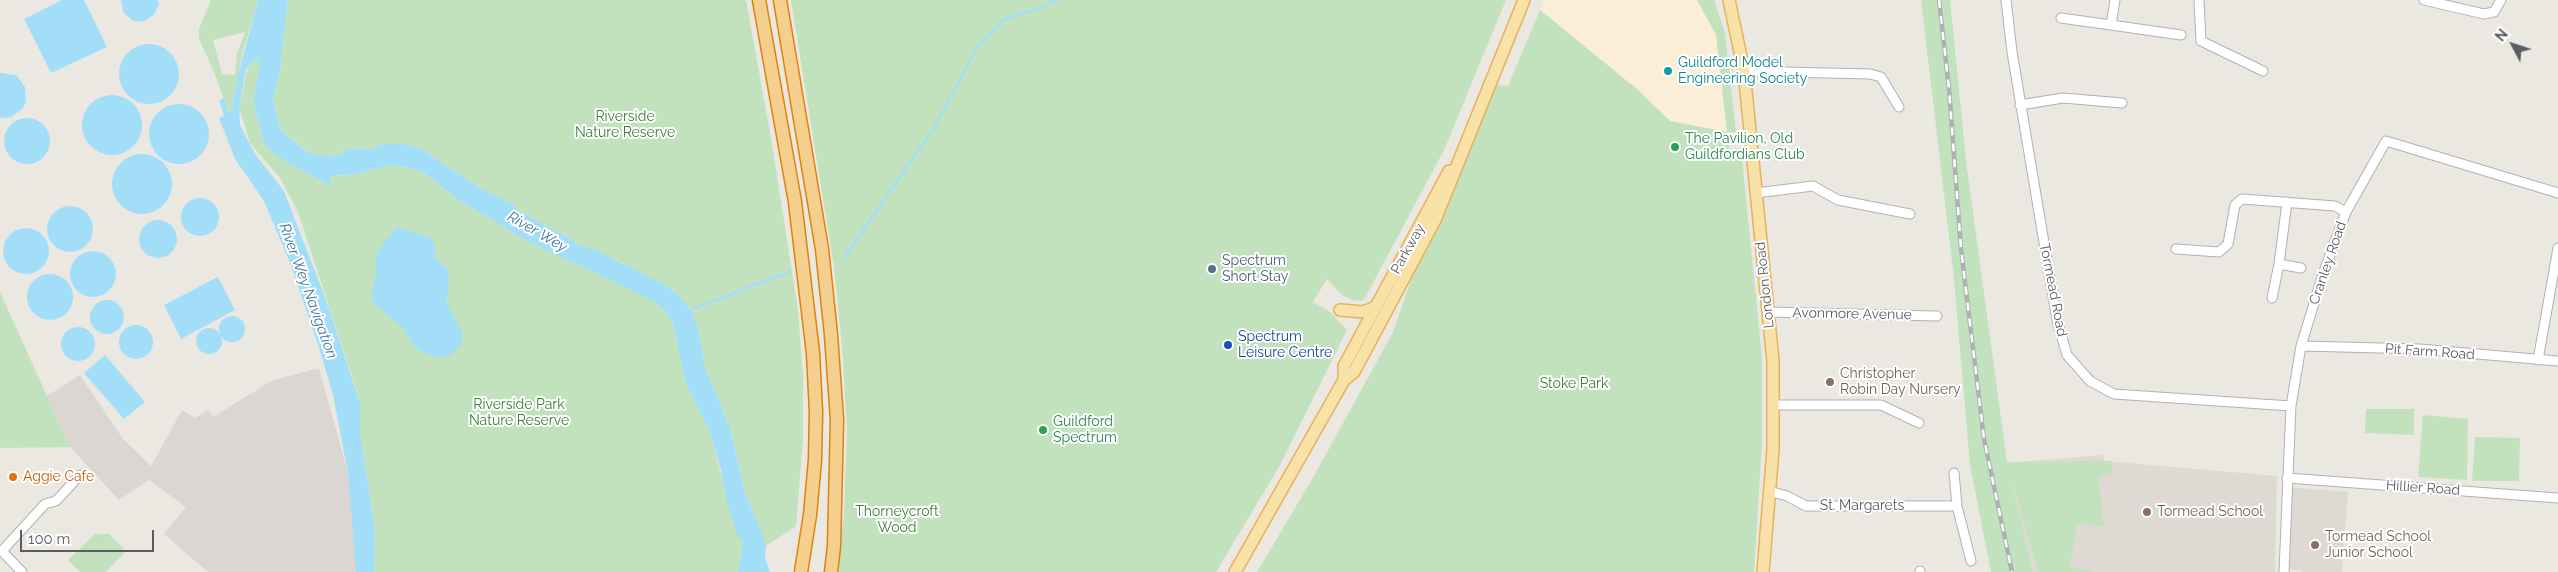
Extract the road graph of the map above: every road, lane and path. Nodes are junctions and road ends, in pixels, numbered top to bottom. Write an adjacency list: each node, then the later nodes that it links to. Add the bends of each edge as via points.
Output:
1 (759, 0): 47 (highway, via 795,202 809,310 816,436)
2 (780, 0): 49 (highway, via 822,249 836,398 835,490)
3 (1524, 0): 18 (main road, Parkway)
4 (1729, 0): 13 (main road, London Road)
5 (2006, 0): 16 (street, Tormead Road)
6 (2115, 0): 11 (street)
7 (2199, 0): 14 (street, via 2201,41)
8 (2424, 0): 9 (street, via 2484,14 2494,12)
9 (2500, 0)
10 (2061, 18): 11 (street)
11 (2111, 25): 12 (street)
12 (2181, 35)
13 (1744, 71): 17 (street, via 1870,74 1881,78); 19 (main road, London Road)
14 (2263, 71)
15 (2122, 103): 16 (street, via 2063,98)
16 (2020, 106): 38 (street, Tormead Road, via 2057,320 2067,355 2081,374 2114,394)
17 (1899, 107)
18 (1477, 118): 29 (main road, Parkway); 36 (main road, Parkway, via 1435,220 1354,372)
19 (1756, 193): 23 (street, via 1813,186 1838,200); 31 (main road, London Road)
20 (2558, 193): 22 (street, Cranley Road, via 2386,141)
21 (2287, 202): 22 (street, via 2335,206); 25 (street, via 2242,199 2234,205 2228,244 2219,252); 26 (street)
22 (2346, 212): 33 (street, Cranley Road)
23 (1910, 214)
24 (2558, 248): 34 (street)
25 (2176, 249)
26 (2278, 264): 27 (street); 28 (street)
27 (2301, 268)
28 (2272, 298)
29 (1376, 307): 30 (main road, via 1362,312); 36 (main road, Parkway, via 1344,366)
30 (1340, 310)
31 (1768, 312): 32 (street, Avonmore Avenue); 37 (main road, London Road, via 1773,361)
32 (1937, 316)
33 (2301, 346): 34 (street, Pit Farm Road, via 2420,349); 38 (street, Cranley Road)
34 (2538, 360): 35 (street, Pit Farm Road)
35 (2558, 361)
36 (1344, 380): 50 (main road, Parkway)
37 (1772, 405): 39 (street, via 1881,405); 43 (main road, London Road)
38 (2291, 406): 42 (street, Cranley Road)
39 (1919, 423)
40 (1954, 473): 45 (street)
41 (80, 475): 48 (street, via 56,501 45,504 2,552)
42 (2287, 478): 44 (street, Hillier Road); 52 (street, Cranley Road)
43 (1769, 491): 45 (street, St. Margarets, via 1806,506); 51 (main road, London Road)
44 (2558, 498)
45 (1957, 506): 46 (street)
46 (1971, 561)
47 (802, 569)
48 (22, 572)
49 (826, 572)
50 (1235, 572)
51 (1763, 572)
52 (2284, 572)

